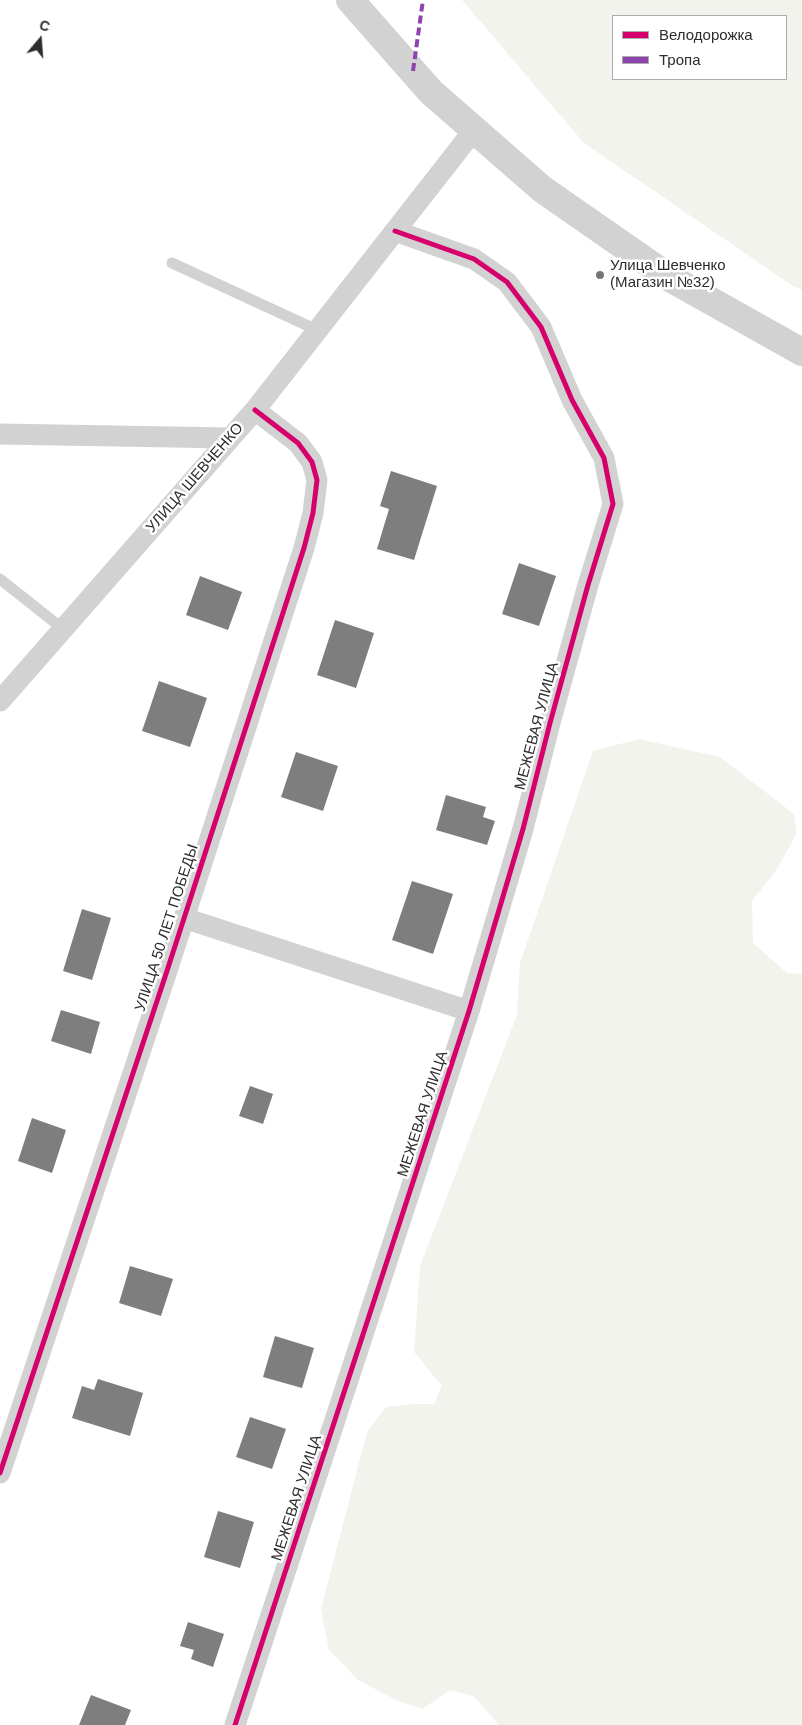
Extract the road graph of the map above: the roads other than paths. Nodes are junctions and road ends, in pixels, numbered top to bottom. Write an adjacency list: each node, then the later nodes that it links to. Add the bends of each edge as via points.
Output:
1 (350, 0): 2 (street, via 431,92)
2 (474, 130): 3 (street, УЛИЦА ШЕВЧЕНКО); 6 (street, via 542,189 670,278)
3 (395, 231): 5 (street, УЛИЦА ШЕВЧЕНКО); 14 (street, МЕЖЕВАЯ УЛИЦА, via 474,259 507,282 541,327 572,400 604,458 613,504)
4 (172, 264): 5 (lane)
5 (317, 330): 7 (street, УЛИЦА ШЕВЧЕНКО)
6 (802, 352)
7 (255, 410): 9 (street, УЛИЦА ШЕВЧЕНКО); 13 (street, УЛИЦА 50 ЛЕТ ПОБЕДЫ, via 298,443 312,462 317,480 313,513)
8 (0, 434): 9 (street)
9 (230, 438): 11 (street, УЛИЦА ШЕВЧЕНКО)
10 (0, 579): 11 (lane)
11 (63, 629): 12 (street, УЛИЦА ШЕВЧЕНКО)
12 (0, 701)
13 (184, 918): 14 (street); 15 (street, УЛИЦА 50 ЛЕТ ПОБЕДЫ)
14 (469, 1011): 16 (street, МЕЖЕВАЯ УЛИЦА)
15 (0, 1472)
16 (236, 1725)

